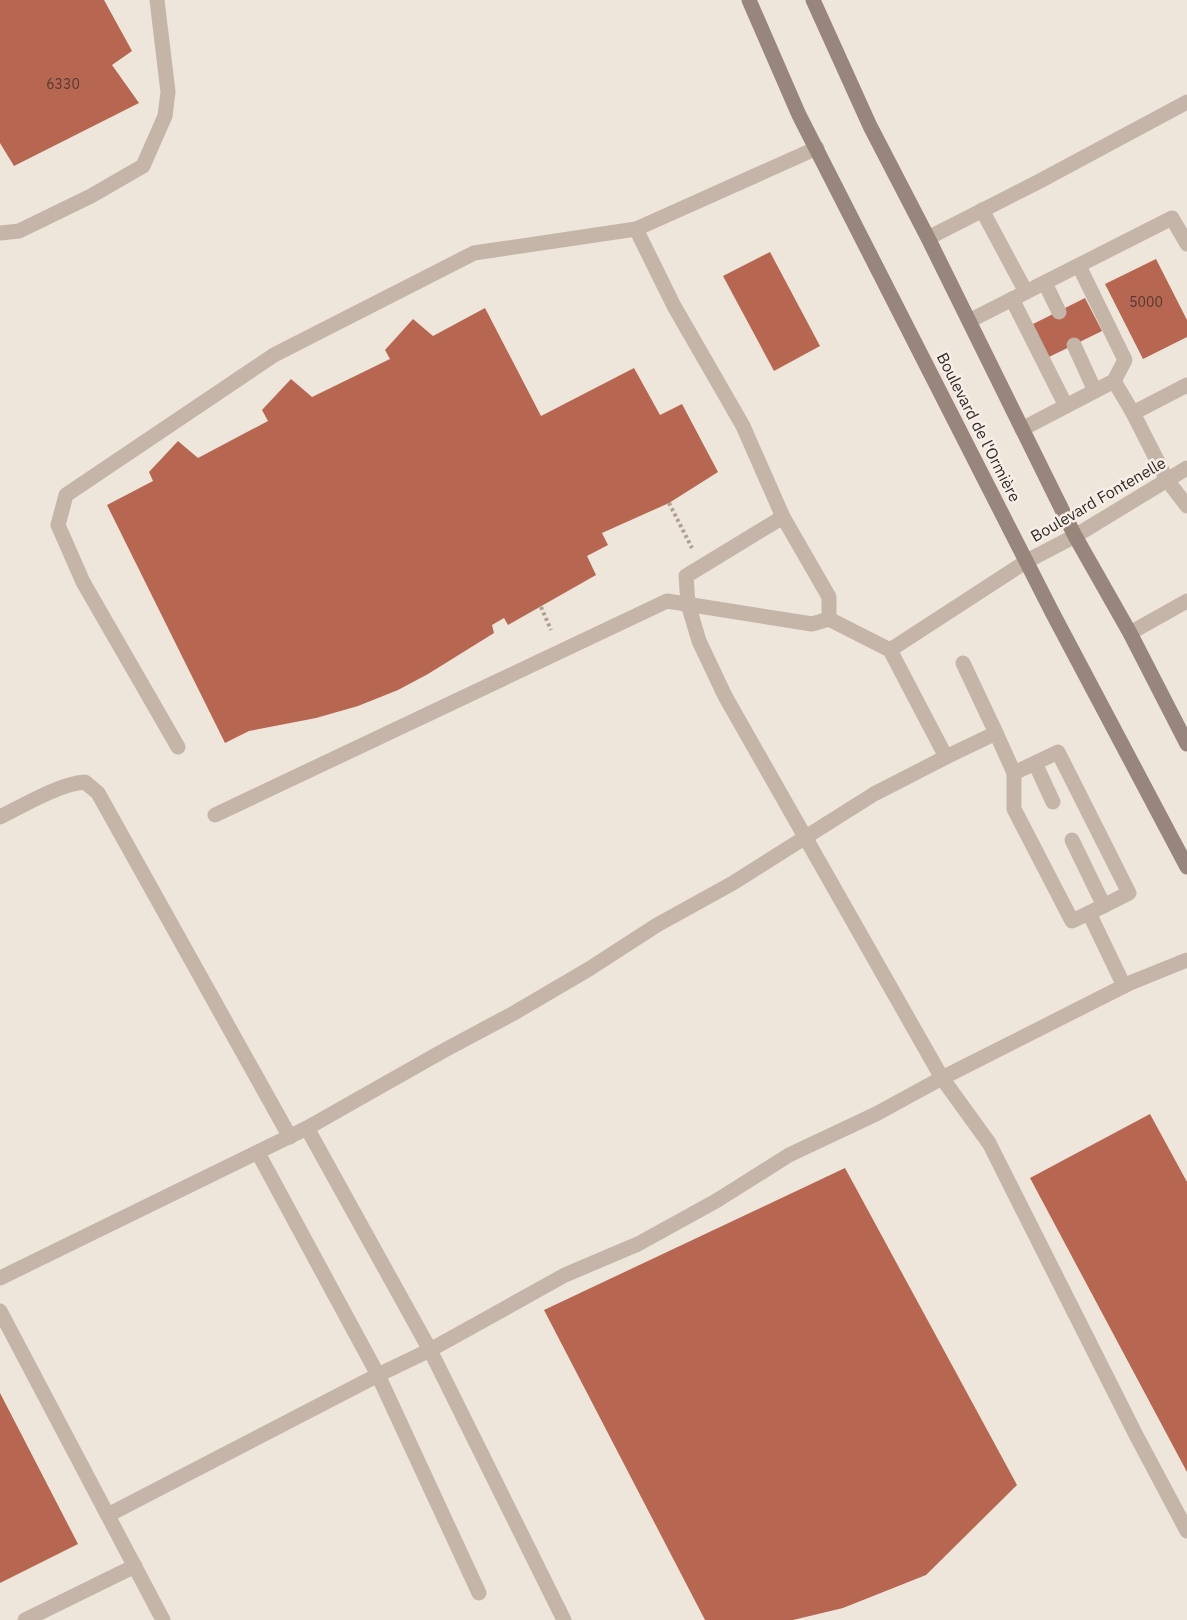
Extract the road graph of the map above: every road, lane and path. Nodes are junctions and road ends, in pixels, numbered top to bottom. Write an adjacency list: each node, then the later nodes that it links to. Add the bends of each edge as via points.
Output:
1 (157, 0): 8 (street, via 168,92 165,116 143,166 19,231)
2 (749, 0): 5 (main road, Boulevard de l'Ormière)
3 (813, 0): 9 (main road, via 870,126)
4 (1187, 102): 6 (street)
5 (817, 148): 7 (street); 29 (main road, Boulevard de l'Ormière)
6 (982, 210): 9 (street); 13 (street)
7 (636, 229): 27 (street, via 674,306 743,426); 41 (street, via 474,254 274,355 66,495 58,525 83,582)
8 (0, 233)
9 (928, 238): 15 (main road)
10 (1187, 244): 11 (street, via 1172,218)
11 (1079, 266): 12 (street); 17 (street, via 1125,360)
12 (1045, 283): 13 (street); 14 (street)
13 (1019, 296): 15 (street); 20 (street)
14 (1059, 312)
15 (969, 321): 22 (main road)
16 (1074, 345): 19 (street)
17 (1114, 381): 19 (street); 21 (street)
18 (1187, 385): 21 (street)
19 (1095, 391): 20 (street)
20 (1066, 406): 22 (street)
21 (1133, 413): 24 (street)
22 (1022, 429): 28 (main road)
23 (1187, 468): 24 (street, Boulevard Fontenelle)
24 (1167, 480): 26 (street); 28 (street, Boulevard Fontenelle)
25 (669, 503): 30 (path)
26 (1187, 506)
27 (783, 517): 30 (street); 34 (street, via 829,597)
28 (1075, 536): 29 (street, Boulevard Fontenelle); 36 (main road)
29 (1027, 561): 37 (street, Boulevard Fontenelle); 50 (main road, Boulevard de l'Ormière)
30 (701, 567): 32 (street, via 686,576)
31 (1187, 601): 36 (street)
32 (688, 604): 34 (street, via 812,624); 46 (street, via 667,601); 48 (street, via 699,641 725,696)
33 (540, 606): 35 (path)
34 (829, 619): 37 (street)
35 (547, 624)
36 (1130, 633): 40 (main road)
37 (890, 650): 42 (street)
38 (963, 663): 39 (street)
39 (996, 733): 42 (street); 44 (street)
40 (1187, 744)
41 (178, 747)
42 (946, 757): 48 (street, via 874,794)
43 (1035, 763): 44 (street); 45 (street); 51 (street, via 1058,752 1129,893)
44 (1014, 772): 52 (street, via 1014,809 1072,921)
45 (1053, 802)
46 (215, 815)
47 (0, 817): 57 (street, via 75,783 85,782 98,793)
48 (806, 837): 55 (street); 56 (street, via 523,1008)
49 (1072, 840): 51 (street)
50 (1187, 867)
51 (1104, 906): 52 (street)
52 (1089, 913): 54 (street)
53 (1187, 960): 54 (street)
54 (1124, 986): 55 (street)
55 (942, 1078): 61 (street, via 789,1155 638,1244 565,1275); 64 (street, via 989,1143)
56 (307, 1128): 57 (street); 61 (street)
57 (290, 1137): 58 (street)
58 (258, 1153): 59 (street); 62 (street)
59 (0, 1278)
60 (0, 1311): 63 (street)
61 (430, 1350): 62 (street); 69 (street)
62 (378, 1375): 63 (street); 66 (street)
63 (108, 1515): 65 (street)
64 (1187, 1531)
65 (135, 1566): 67 (street); 68 (street)
66 (480, 1593)
67 (25, 1620)
68 (163, 1620)
69 (564, 1620)

